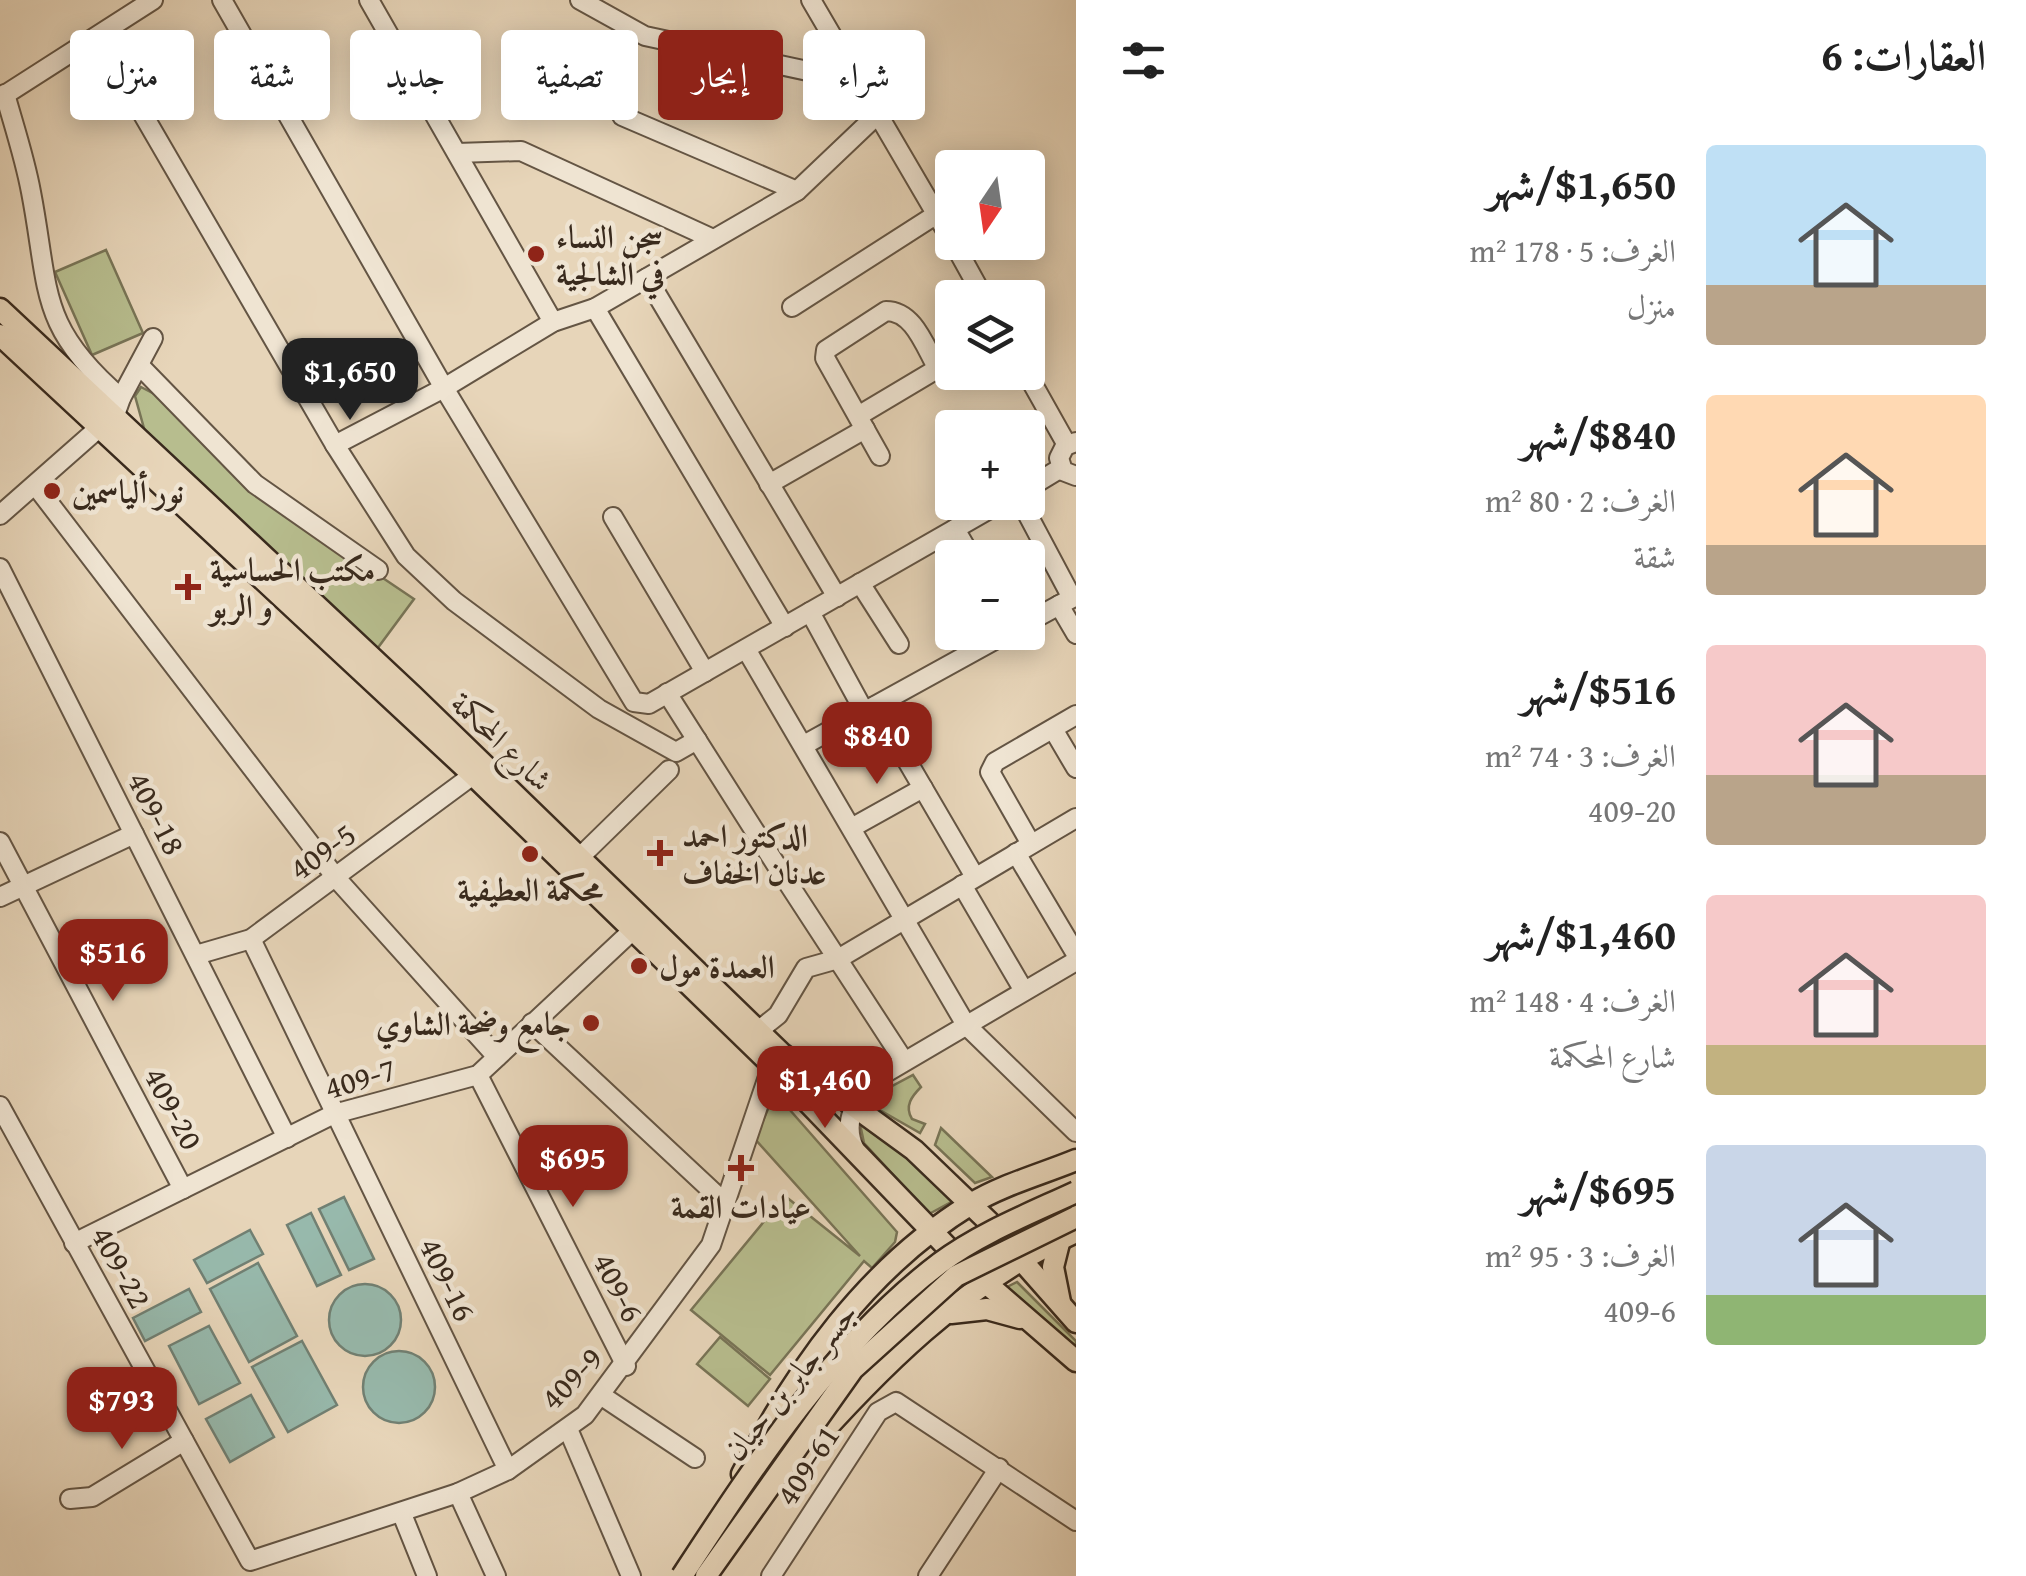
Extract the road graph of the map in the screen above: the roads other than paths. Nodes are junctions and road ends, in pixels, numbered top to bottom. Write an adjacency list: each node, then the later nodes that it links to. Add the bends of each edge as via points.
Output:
1 (152, 0): 6 (street)
2 (222, 0): 30 (street)
3 (370, 0): 15 (street)
4 (580, 0): 9 (street, via 646,36)
5 (812, 0): 7 (street)
6 (108, 30)
7 (829, 30)
8 (70, 54): 10 (street)
9 (803, 70)
10 (2, 96): 32 (street, via 32,192 54,318)
11 (146, 120): 34 (street)
12 (631, 120): 16 (street)
13 (872, 120): 16 (street)
14 (882, 120): 17 (street)
15 (457, 153): 19 (street, via 521,151); 24 (street)
16 (797, 191): 19 (street)
17 (935, 211)
18 (935, 215): 21 (street)
19 (713, 240): 20 (street)
20 (646, 278): 22 (street); 39 (street)
21 (792, 307)
22 (595, 308): 24 (street); 54 (street)
23 (0, 309): 32 (main road, شارع المحكمة)
24 (553, 322): 30 (street)
25 (0, 335): 32 (main road, شارع المحكمة)
26 (154, 338): 28 (street)
27 (935, 351): 33 (street, via 908,317 886,311 826,350)
28 (139, 366): 32 (street); 48 (street, via 255,484)
29 (935, 371): 33 (street)
30 (444, 388): 34 (street); 61 (street)
31 (1038, 390): 35 (street)
32 (112, 413): 40 (street); 70 (main road, شارع المحكمة); 77 (main road, شارع المحكمة)
33 (861, 422): 36 (street); 39 (street)
34 (335, 444): 64 (street, via 406,556 454,601)
35 (1072, 444): 37 (street, via 1059,455)
36 (880, 456)
37 (1069, 472): 38 (street)
38 (1045, 481)
39 (769, 484): 50 (street)
40 (36, 486): 41 (street); 78 (street)
41 (0, 515)
42 (613, 517): 59 (street)
43 (971, 520): 45 (street)
44 (1030, 520): 51 (street)
45 (955, 529): 46 (street); 49 (street)
46 (961, 540)
47 (0, 568): 74 (street, 409-18)
48 (378, 570)
49 (860, 583): 50 (street); 56 (street)
50 (836, 597): 52 (street)
51 (1069, 599): 53 (street); 55 (street)
52 (810, 612): 54 (street); 62 (street)
53 (1045, 612)
54 (785, 627): 57 (street)
55 (1076, 634)
56 (899, 644)
57 (746, 649): 59 (street); 67 (street)
58 (975, 650): 62 (street)
59 (705, 672): 60 (street)
60 (668, 693): 61 (street, via 650,704); 66 (street)
61 (634, 702): 64 (street)
62 (870, 708): 67 (street); 71 (street)
63 (1076, 715): 65 (street)
64 (618, 721): 66 (street, via 676,752)
65 (1053, 729): 68 (street); 76 (street, via 990,772)
66 (697, 740): 87 (street)
67 (804, 745): 73 (street)
68 (1076, 768)
69 (669, 770): 77 (street)
70 (473, 775): 78 (street, 409-5); 83 (main road, شارع المحكمة)
71 (924, 788): 73 (street); 79 (street)
72 (1076, 818): 76 (street)
73 (853, 827): 82 (street)
74 (134, 834): 80 (street); 85 (street, 409-18)
75 (0, 842): 80 (street, 409-20)
76 (1024, 848): 79 (street); 86 (street)
77 (580, 857): 91 (main road, شارع المحكمة)
78 (337, 879): 84 (street, 409-5); 92 (street)
79 (968, 881): 82 (street); 88 (street)
80 (24, 886): 81 (street); 106 (street, 409-20)
81 (0, 897)
82 (904, 920): 87 (street); 90 (street)
83 (633, 930): 89 (street); 94 (main road, شارع المحكمة)
84 (251, 939): 85 (street, 409-5); 100 (street, 409-16)
85 (196, 954): 103 (street, 409-18)
86 (1076, 958): 88 (street)
87 (838, 959): 91 (street, via 806,968 778,1014); 93 (street)
88 (1024, 991): 90 (street)
89 (532, 1023): 92 (street); 109 (street)
90 (966, 1024): 93 (street); 102 (street)
91 (758, 1030): 97 (main road, شارع المحكمة)
92 (497, 1056): 95 (street)
93 (904, 1060): 96 (street)
94 (772, 1065): 104 (main road, شارع المحكمة); 109 (street, 409-9)
95 (478, 1076): 100 (street, 409-7); 122 (street, 409-6)
96 (877, 1078): 97 (street); 99 (street)
97 (823, 1085): 99 (main road, شارع المحكمة)
98 (0, 1106): 101 (street, 409-22)
99 (854, 1108): 104 (street, via 848,1129); 108 (main road, شارع المحكمة)
100 (334, 1114): 103 (street, 409-7); 128 (street, 409-16)
101 (6, 1130): 114 (street, 409-22)
102 (1076, 1132)
103 (287, 1138): 106 (street, 409-7)
104 (855, 1150): 112 (main road, شارع المحكمة)
105 (1076, 1160): 108 (main road)
106 (183, 1189): 114 (street, 409-7)
107 (1076, 1192): 133 (main road, جسر جابر بن حيان, bridge, via 943,1261 897,1298 827,1374)
108 (973, 1202): 111 (main road, شارع المحكمة); 112 (main road)
109 (725, 1204): 122 (street, 409-9, via 711,1245)
110 (1076, 1217): 133 (main road, جسر جابر بن حيان, bridge, via 956,1276 909,1316 841,1383)
111 (991, 1224)
112 (931, 1232): 115 (main road, شارع المحكمة); 133 (main road, bridge, via 830,1332 787,1390)
113 (1068, 1235): 116 (main road); 118 (main road, via 1053,1267)
114 (74, 1243): 125 (street, 409-22)
115 (948, 1248)
116 (1018, 1257): 117 (main road); 118 (main road)
117 (981, 1279): 119 (main road); 120 (main road)
118 (1070, 1315)
119 (940, 1318): 120 (main road, via 988,1308); 133 (main road, bridge)
120 (1034, 1324): 121 (main road)
121 (1076, 1361)
122 (626, 1366): 123 (street, 409-9)
123 (602, 1396): 124 (street, 409-9); 126 (street)
124 (568, 1429): 128 (street, 409-9); 137 (street)
125 (184, 1441): 130 (street, via 92,1497); 134 (street, 409-22)
126 (695, 1458)
127 (999, 1468): 132 (street); 140 (street, 409-61, via 905,1404 888,1404); 141 (street)
128 (508, 1470): 129 (street, 409-9)
129 (458, 1492): 131 (street, 409-9); 136 (street)
130 (70, 1499)
131 (402, 1514): 134 (street, 409-9); 135 (street)
132 (1076, 1521)
133 (726, 1527): 138 (main road, جسر جابر بن حيان, bridge); 139 (main road, جسر جابر بن حيان, bridge)
134 (250, 1561)
135 (427, 1576)
136 (496, 1576)
137 (632, 1576)
138 (682, 1576)
139 (706, 1576)
140 (771, 1576)
141 (928, 1576)

